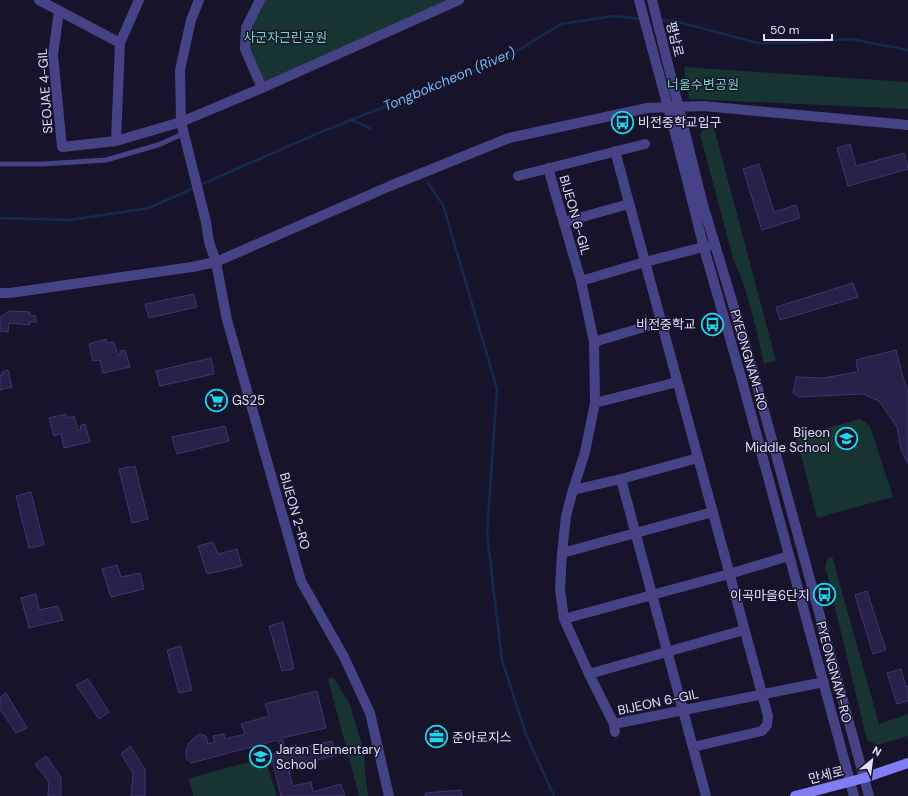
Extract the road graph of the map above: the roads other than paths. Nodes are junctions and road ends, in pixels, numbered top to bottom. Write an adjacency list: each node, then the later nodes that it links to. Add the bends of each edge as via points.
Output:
1 (39, 0): 8 (street)
2 (139, 0): 9 (street)
3 (199, 0): 13 (street, via 191,20 180,70)
4 (260, 0): 10 (street, via 246,28 246,49)
5 (459, 0): 10 (street)
6 (639, 0): 11 (street, PYEONGNAM-RO)
7 (652, 0): 12 (street, 평남로)
8 (59, 11): 9 (street); 16 (street, SEOJAE 4-GIL, via 53,55 62,147)
9 (120, 43): 16 (street)
10 (262, 88): 13 (street)
11 (668, 108): 12 (street); 25 (street, PYEONGNAM-RO); 26 (street, via 647,108 509,138 390,186)
12 (678, 108): 14 (street, via 703,106); 24 (street, 평남로)
13 (181, 122): 15 (street); 16 (street)
14 (908, 125)
15 (184, 138): 19 (lane, via 106,160); 26 (street, BIJEON 2-RO)
16 (116, 140)
17 (645, 144): 18 (street, BIJEON 6-GIL)
18 (615, 151): 20 (street, BIJEON 6-GIL); 22 (street)
19 (0, 164)
20 (548, 168): 21 (street); 23 (street, BIJEON 6-GIL)
21 (518, 176)
22 (629, 204): 23 (street); 27 (street)
23 (564, 222): 28 (street, BIJEON 6-GIL)
24 (715, 244): 25 (street); 52 (street, 평남로, via 754,374)
25 (704, 248): 27 (street); 40 (street, PYEONGNAM-RO)
26 (216, 262): 29 (street); 54 (street, BIJEON 2-RO, via 227,320 301,581 344,657 370,713)
27 (645, 262): 28 (street); 30 (street)
28 (581, 281): 31 (street, BIJEON 6-GIL)
29 (0, 293)
30 (661, 322): 31 (street); 32 (street)
31 (594, 342): 33 (street, BIJEON 6-GIL)
32 (677, 382): 33 (street); 34 (street)
33 (595, 403): 36 (street, BIJEON 6-GIL, via 585,452)
34 (698, 458): 35 (street); 37 (street)
35 (621, 479): 36 (street); 38 (street)
36 (573, 490): 39 (street, BIJEON 6-GIL, via 566,516)
37 (713, 512): 38 (street); 41 (street)
38 (635, 533): 39 (street); 42 (street)
39 (562, 553): 43 (street, BIJEON 6-GIL, via 560,589)
40 (789, 556): 41 (street); 47 (street, PYEONGNAM-RO)
41 (729, 574): 42 (street); 44 (street)
42 (652, 595): 43 (street); 45 (street)
43 (564, 619): 46 (street, BIJEON 6-GIL)
44 (744, 630): 45 (street); 48 (street)
45 (667, 652): 46 (street); 49 (street)
46 (589, 674): 49 (street, BIJEON 6-GIL, via 615,728)
47 (824, 682): 48 (street, BIJEON 6-GIL); 53 (street, PYEONGNAM-RO)
48 (762, 694): 49 (street, BIJEON 6-GIL); 50 (street, via 768,716 767,725 762,731)
49 (683, 710): 50 (street)
50 (693, 747): 55 (street)
51 (908, 763): 52 (main road, 만세로)
52 (864, 778): 53 (main road, 만세로); 58 (street, 평남로)
53 (851, 782): 56 (main road, 만세로); 57 (street, PYEONGNAM-RO)
54 (389, 796)
55 (706, 796)
56 (795, 796)
57 (854, 796)
58 (869, 796)

